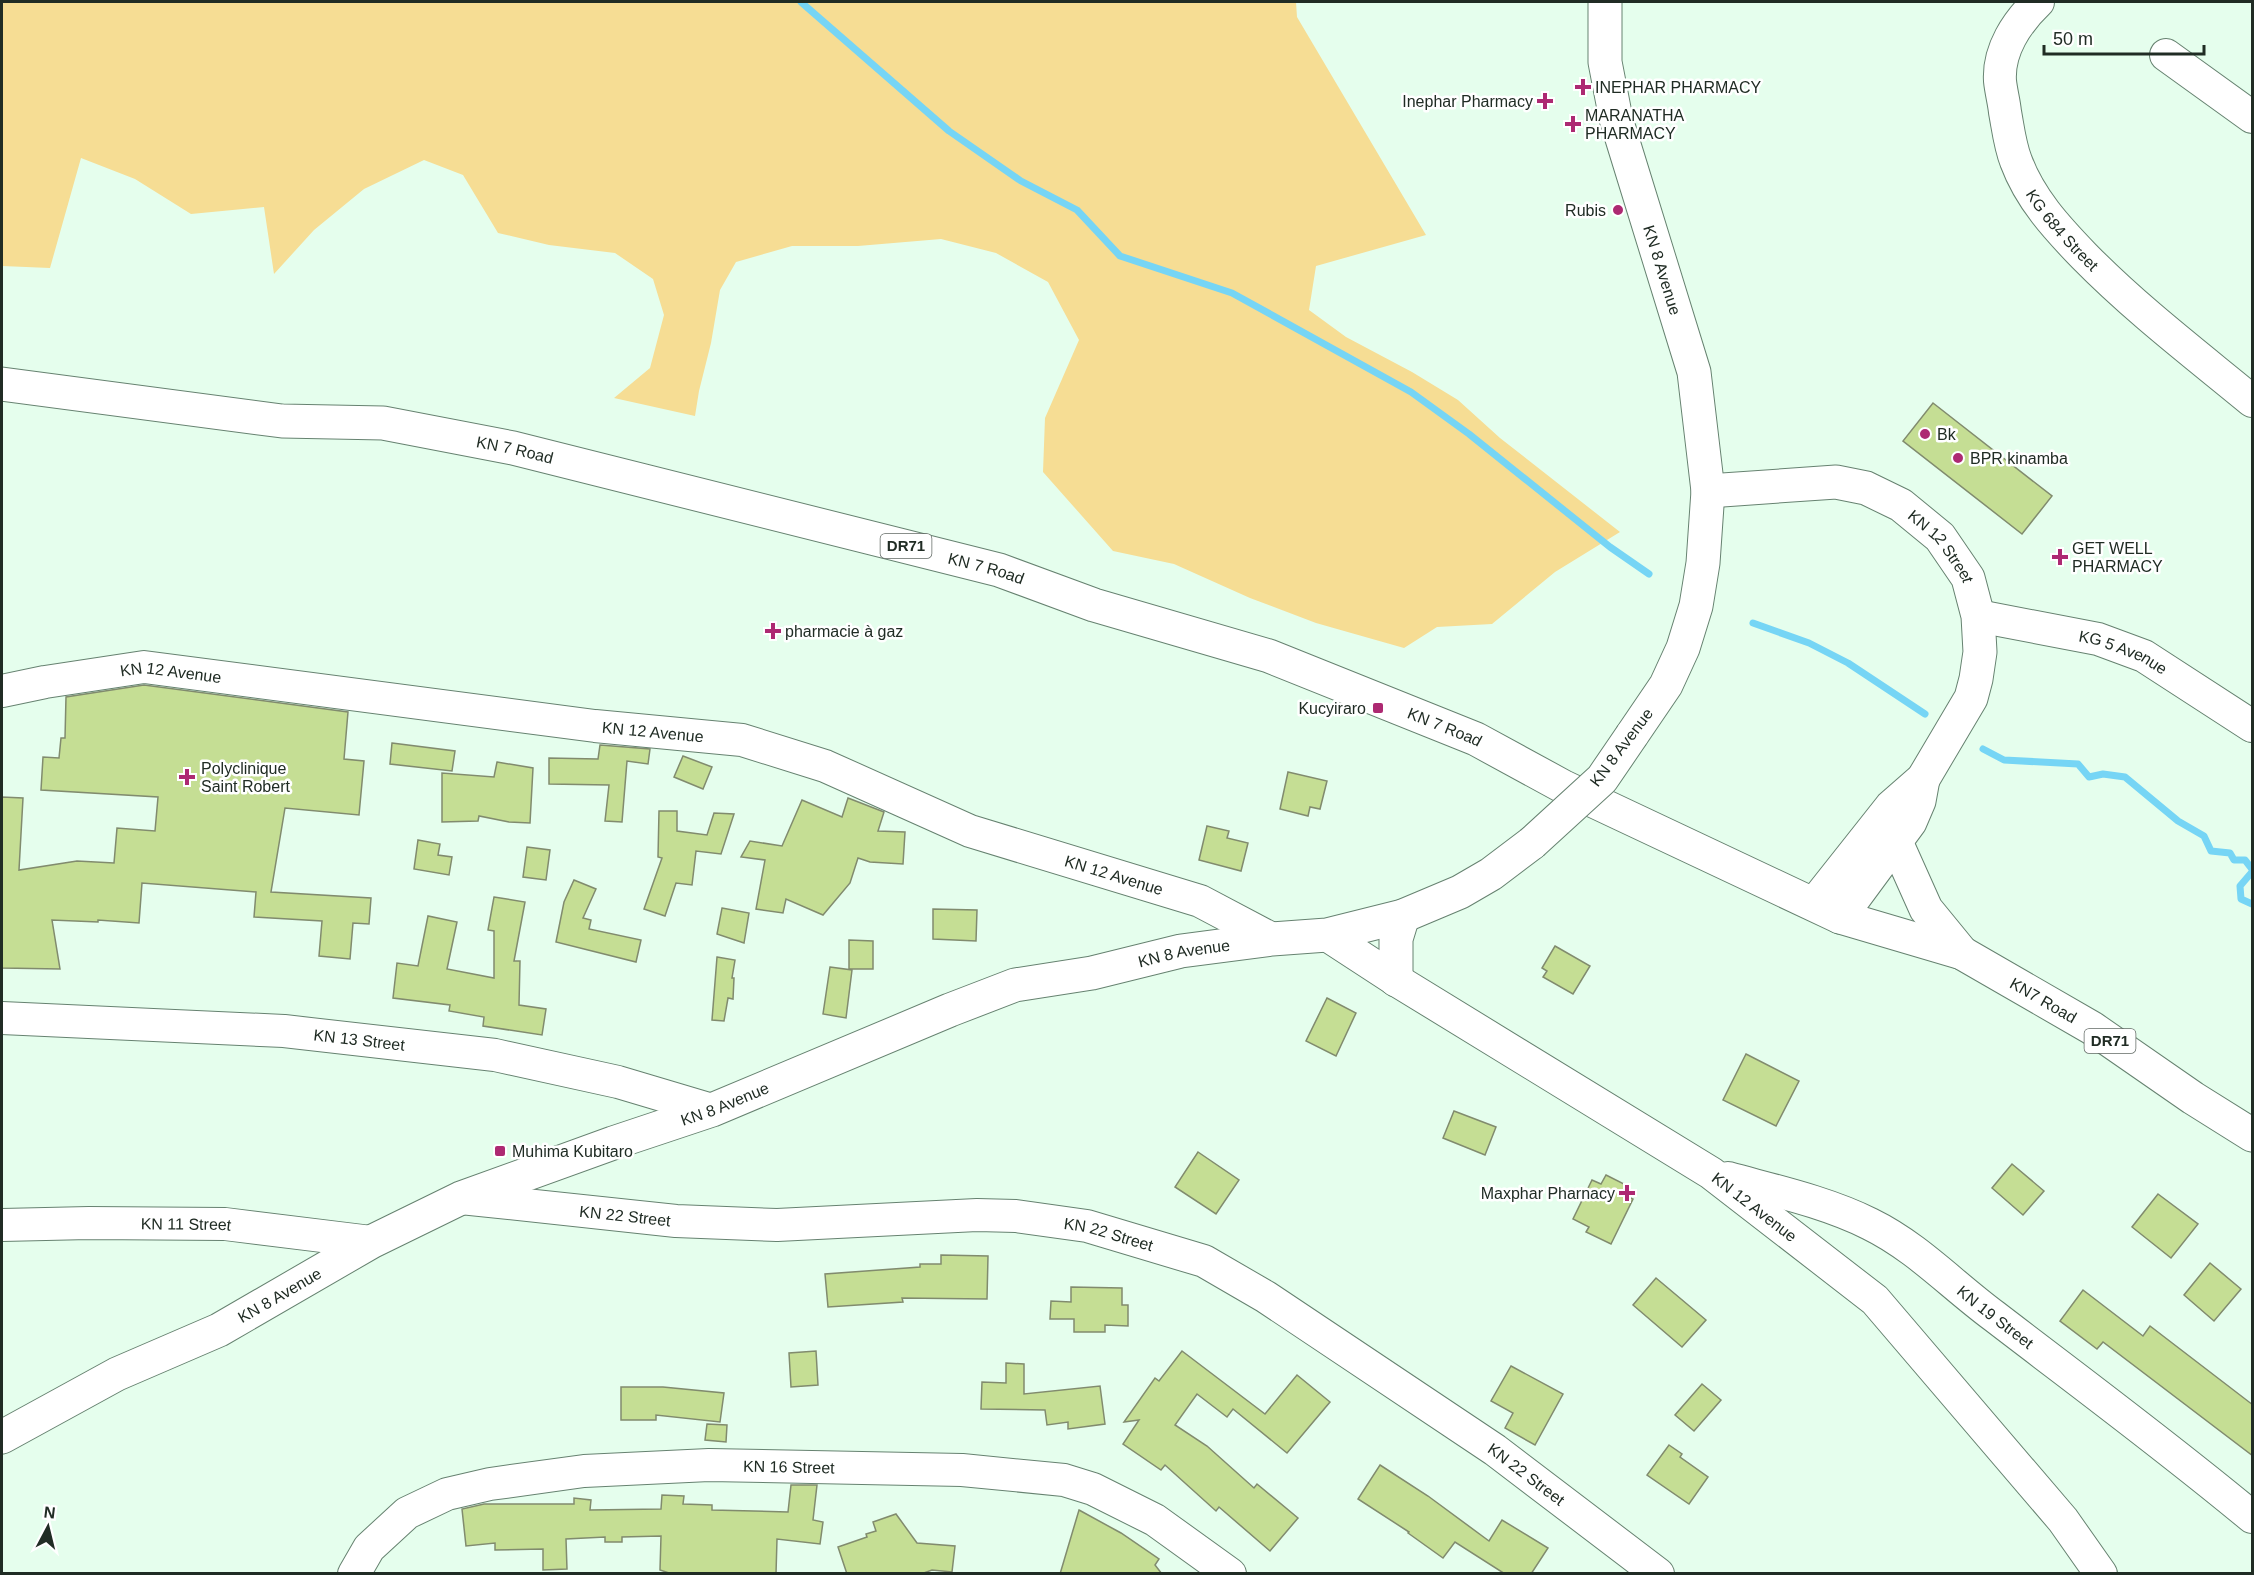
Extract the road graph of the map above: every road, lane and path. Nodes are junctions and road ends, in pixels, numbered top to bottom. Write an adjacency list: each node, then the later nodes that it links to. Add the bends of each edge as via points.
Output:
1 (1605, 2): 7 (main road, KN 8 Avenue, via 1605,62 1616,119 1694,372)
2 (2038, 2): 6 (street, KG 684 Street, via 2012,32 2000,79 2016,160 2027,184 2055,226 2115,287)
3 (2166, 55): 4 (street)
4 (2253, 117)
5 (2, 384): 14 (main road, KN 7 Road / DR71, via 282,421 383,423 513,448 999,570 1095,605 1269,656 1424,717)
6 (2253, 401)
7 (1708, 491): 8 (main road, KN 12 Street, via 1836,482 1866,488 1901,505 1940,537 1968,579); 16 (main road, KN 8 Avenue, bridge, via 1703,563 1696,606 1683,648 1666,685 1602,778 1532,843 1491,874 1460,892)
8 (1978, 616): 10 (street, KG 5 Avenue, via 2098,639 2144,656); 11 (main road, KN 12 Street, via 1980,652 1971,698)
9 (2, 691): 18 (street, KN 12 Avenue, via 144,667 595,726 742,740 825,766 970,831 1200,901)
10 (2253, 726)
11 (1923, 778): 12 (main road, KN 12 Street, via 1919,801); 13 (main road, KN 12 Street, via 1891,807)
12 (1896, 842): 15 (main road, KN 12 Street); 19 (main road, via 1926,909)
13 (1847, 860): 14 (main road, via 1810,874); 15 (main road, KN 12 Street)
14 (1761, 879): 15 (main road, KN 7 Road / DR71)
15 (1827, 910): 19 (main road, KN7 Road / DR71)
16 (1402, 916): 17 (main road, KN 8 Avenue); 20 (main road, via 1396,939)
17 (1327, 935): 18 (main road, KN 8 Avenue); 20 (street, KN 12 Avenue)
18 (1272, 939): 22 (main road, KN 8 Avenue, via 1180,951 1092,973 1015,985)
19 (1962, 953): 23 (main road, KN7 Road / DR71, via 2092,1028)
20 (1396, 980): 24 (street, KN 12 Avenue)
21 (2, 1018): 22 (street, KN 13 Street, via 284,1031 495,1055 618,1082)
22 (712, 1110): 25 (main road, KN 8 Avenue)
23 (2253, 1136)
24 (1711, 1173): 29 (street, KN 19 Street, via 1850,1215 1896,1237); 33 (street, KN 12 Avenue, via 1875,1300 2063,1520)
25 (461, 1198): 27 (main road, KN 8 Avenue); 32 (street, KN 22 Street, via 676,1221 777,1224 1016,1216 1087,1226 1204,1261 1266,1297 1495,1450)
26 (2, 1225): 27 (street, KN 11 Street, via 225,1224)
27 (371, 1242): 28 (main road, KN 8 Avenue, via 219,1330 117,1374)
28 (2, 1437)
29 (2253, 1517)
30 (354, 1574): 31 (street, KN 16 Street, via 369,1548 407,1513 447,1494 584,1471 710,1465 962,1470 1064,1480 1093,1489 1155,1520)
31 (1230, 1574)
32 (1658, 1574)
33 (2101, 1574)

